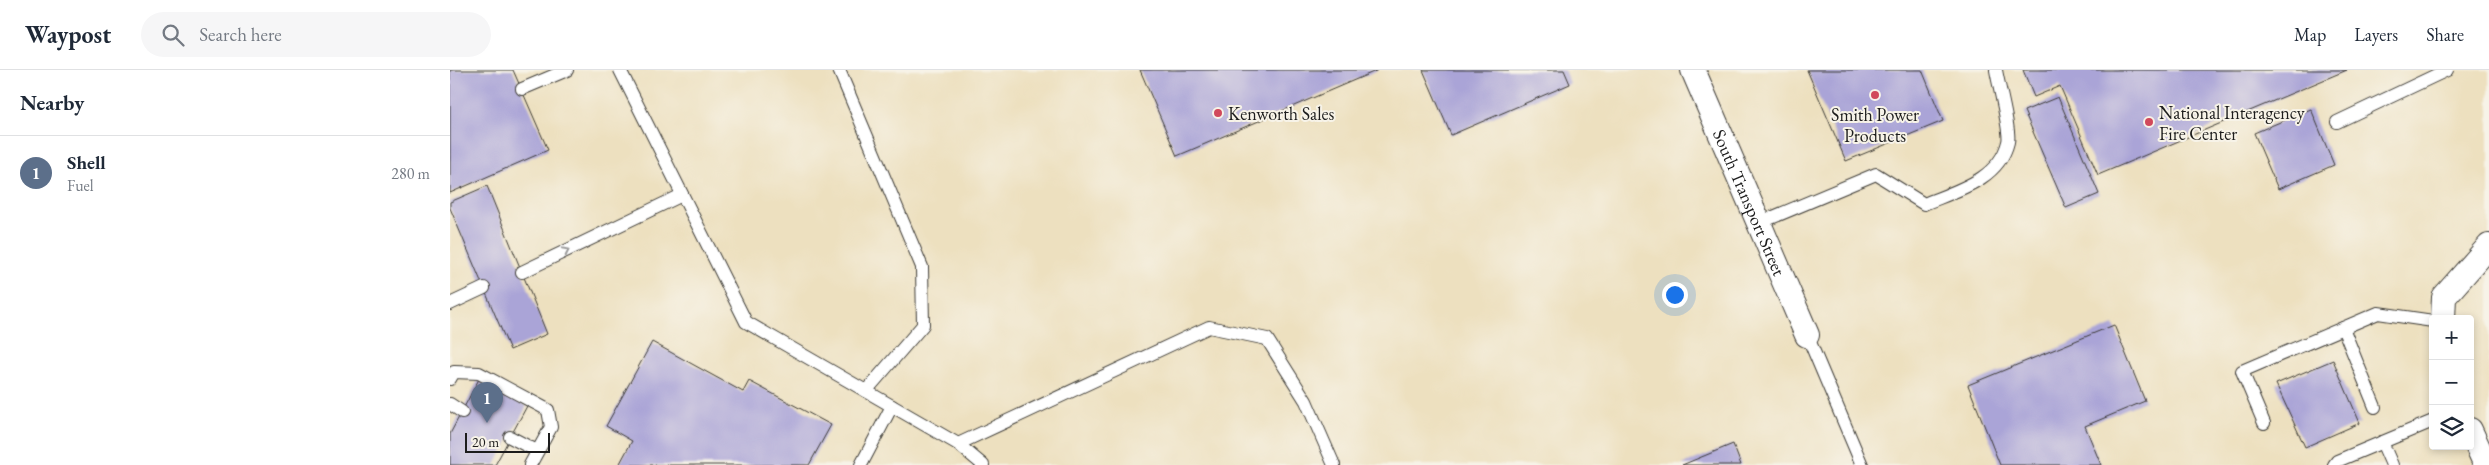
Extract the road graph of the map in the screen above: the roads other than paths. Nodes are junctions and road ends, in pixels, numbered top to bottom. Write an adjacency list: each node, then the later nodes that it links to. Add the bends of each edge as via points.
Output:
1 (567, 70): 7 (lane)
2 (620, 70): 9 (lane)
3 (839, 70): 20 (lane, via 922,267 923,325)
4 (1693, 70): 10 (street, South Transport Street)
5 (1996, 70): 10 (lane, via 2009,141 1998,162 1981,179 1924,204 1876,174)
6 (2447, 70): 8 (lane)
7 (522, 89)
8 (2337, 122)
9 (682, 195): 12 (lane, one-way to 9); 20 (lane, via 746,322)
10 (1759, 223): 18 (street, South Transport Street)
11 (2489, 246): 15 (street, via 2444,297)
12 (522, 272)
13 (484, 288): 14 (lane)
14 (450, 304)
15 (2443, 315)
16 (2429, 320): 17 (lane, via 2378,313)
17 (2343, 328): 23 (lane); 26 (lane, via 2242,371)
18 (1807, 335): 36 (lane)
19 (450, 379): 31 (lane, via 454,372 479,373 548,410 551,427)
20 (866, 391): 22 (lane)
21 (450, 404): 24 (lane)
22 (892, 406): 30 (lane); 33 (lane)
23 (2375, 407)
24 (462, 412)
25 (2429, 423): 29 (lane)
26 (2264, 424)
27 (510, 437): 31 (lane)
28 (2474, 439): 39 (street)
29 (2382, 442): 37 (lane); 38 (lane)
30 (958, 444): 34 (lane); 35 (lane, via 1209,327 1267,339 1306,401)
31 (537, 451): 32 (lane)
32 (530, 465)
33 (861, 465)
34 (983, 465)
35 (1334, 465)
36 (1862, 465)
37 (2334, 465)
38 (2392, 465)
39 (2486, 465)

